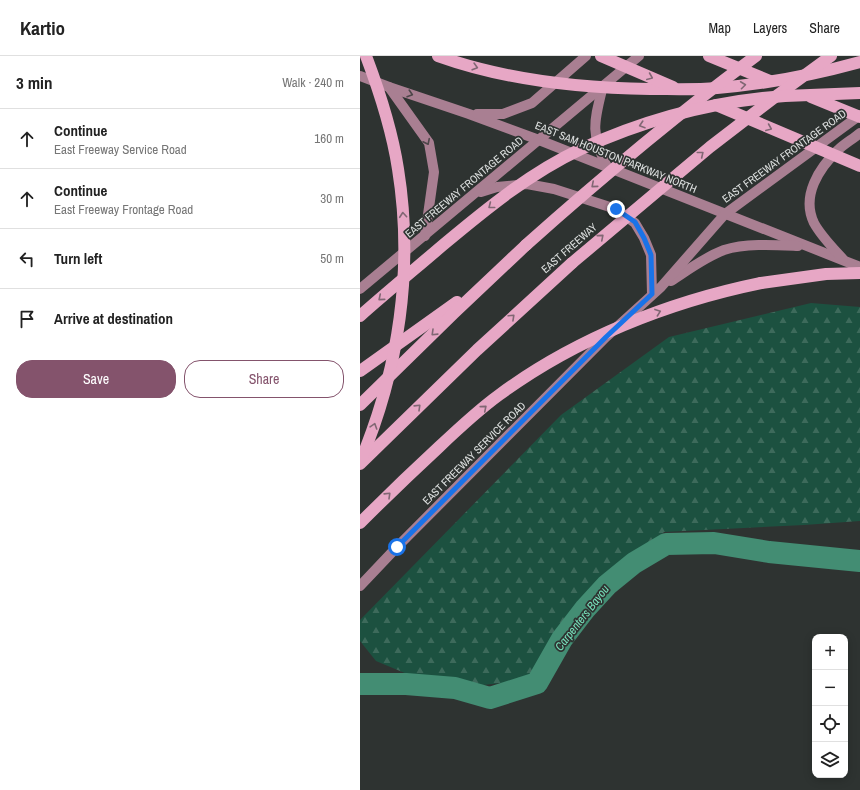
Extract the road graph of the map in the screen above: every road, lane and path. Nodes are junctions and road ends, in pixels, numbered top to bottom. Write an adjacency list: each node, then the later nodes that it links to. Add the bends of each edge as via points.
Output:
1 (366, 56): 35 (highway, one-way to 1, bridge, via 381,404 393,357 403,287 404,248 401,187 394,146)
2 (438, 56): 9 (highway, one-way to 9, bridge, via 484,70 541,81 629,89 691,89 748,85)
3 (586, 56): 14 (main road, via 532,103 503,114)
4 (601, 56): 18 (highway, one-way to 18, bridge)
5 (639, 56): 11 (main road, EAST FREEWAY FRONTAGE ROAD)
6 (709, 56): 15 (highway, bridge)
7 (756, 56): 27 (highway, one-way to 27, bridge, via 584,193)
8 (831, 56): 35 (highway, EAST FREEWAY, one-way to 8, bridge, via 572,263 704,152)
9 (860, 62)
10 (360, 76): 12 (main road, EAST SAM HOUSTON PARKWAY NORTH)
11 (603, 86): 17 (main road, EAST FREEWAY FRONTAGE ROAD); 19 (main road, via 594,134)
12 (390, 87): 14 (main road, EAST SAM HOUSTON PARKWAY NORTH, one-way to 14); 22 (main road, one-way to 22, via 429,143 434,172)
13 (860, 93): 31 (highway, one-way to 31, bridge, via 783,97 702,109 618,133 581,149 530,178 498,201)
14 (469, 114): 17 (main road, EAST SAM HOUSTON PARKWAY NORTH)
15 (860, 116): 21 (main road, EAST FREEWAY FRONTAGE ROAD)
16 (860, 133): 24 (main road, via 838,149 820,172 810,196 814,223)
17 (539, 140): 19 (main road, EAST SAM HOUSTON PARKWAY NORTH); 20 (main road, EAST FREEWAY FRONTAGE ROAD)
18 (860, 166)
19 (607, 167): 21 (main road, EAST SAM HOUSTON PARKWAY NORTH)
20 (476, 193): 22 (main road, EAST FREEWAY FRONTAGE ROAD); 30 (main road, via 497,187 527,184 554,189 616,209 635,222 646,243 651,255)
21 (725, 214): 23 (main road, EAST SAM HOUSTON PARKWAY NORTH); 28 (main road, EAST FREEWAY FRONTAGE ROAD)
22 (424, 236): 29 (main road, EAST FREEWAY FRONTAGE ROAD)
23 (807, 246): 24 (main road, EAST SAM HOUSTON PARKWAY NORTH); 28 (main road, via 773,245 725,250)
24 (845, 261): 25 (main road, EAST SAM HOUSTON PARKWAY NORTH)
25 (860, 267)
26 (860, 273): 36 (highway, one-way to 26, bridge, via 492,401 530,373 570,350 641,318 715,293 795,278)
27 (492, 277): 33 (highway); 34 (highway, one-way to 34)
28 (661, 287): 30 (main road, EAST FREEWAY FRONTAGE ROAD)
29 (360, 289)
30 (652, 294): 32 (main road, EAST FREEWAY FRONTAGE ROAD)
31 (360, 316)
32 (606, 337): 37 (main road, EAST FREEWAY SERVICE ROAD)
33 (360, 371)
34 (360, 405)
35 (360, 463)
36 (360, 522)
37 (360, 586)

